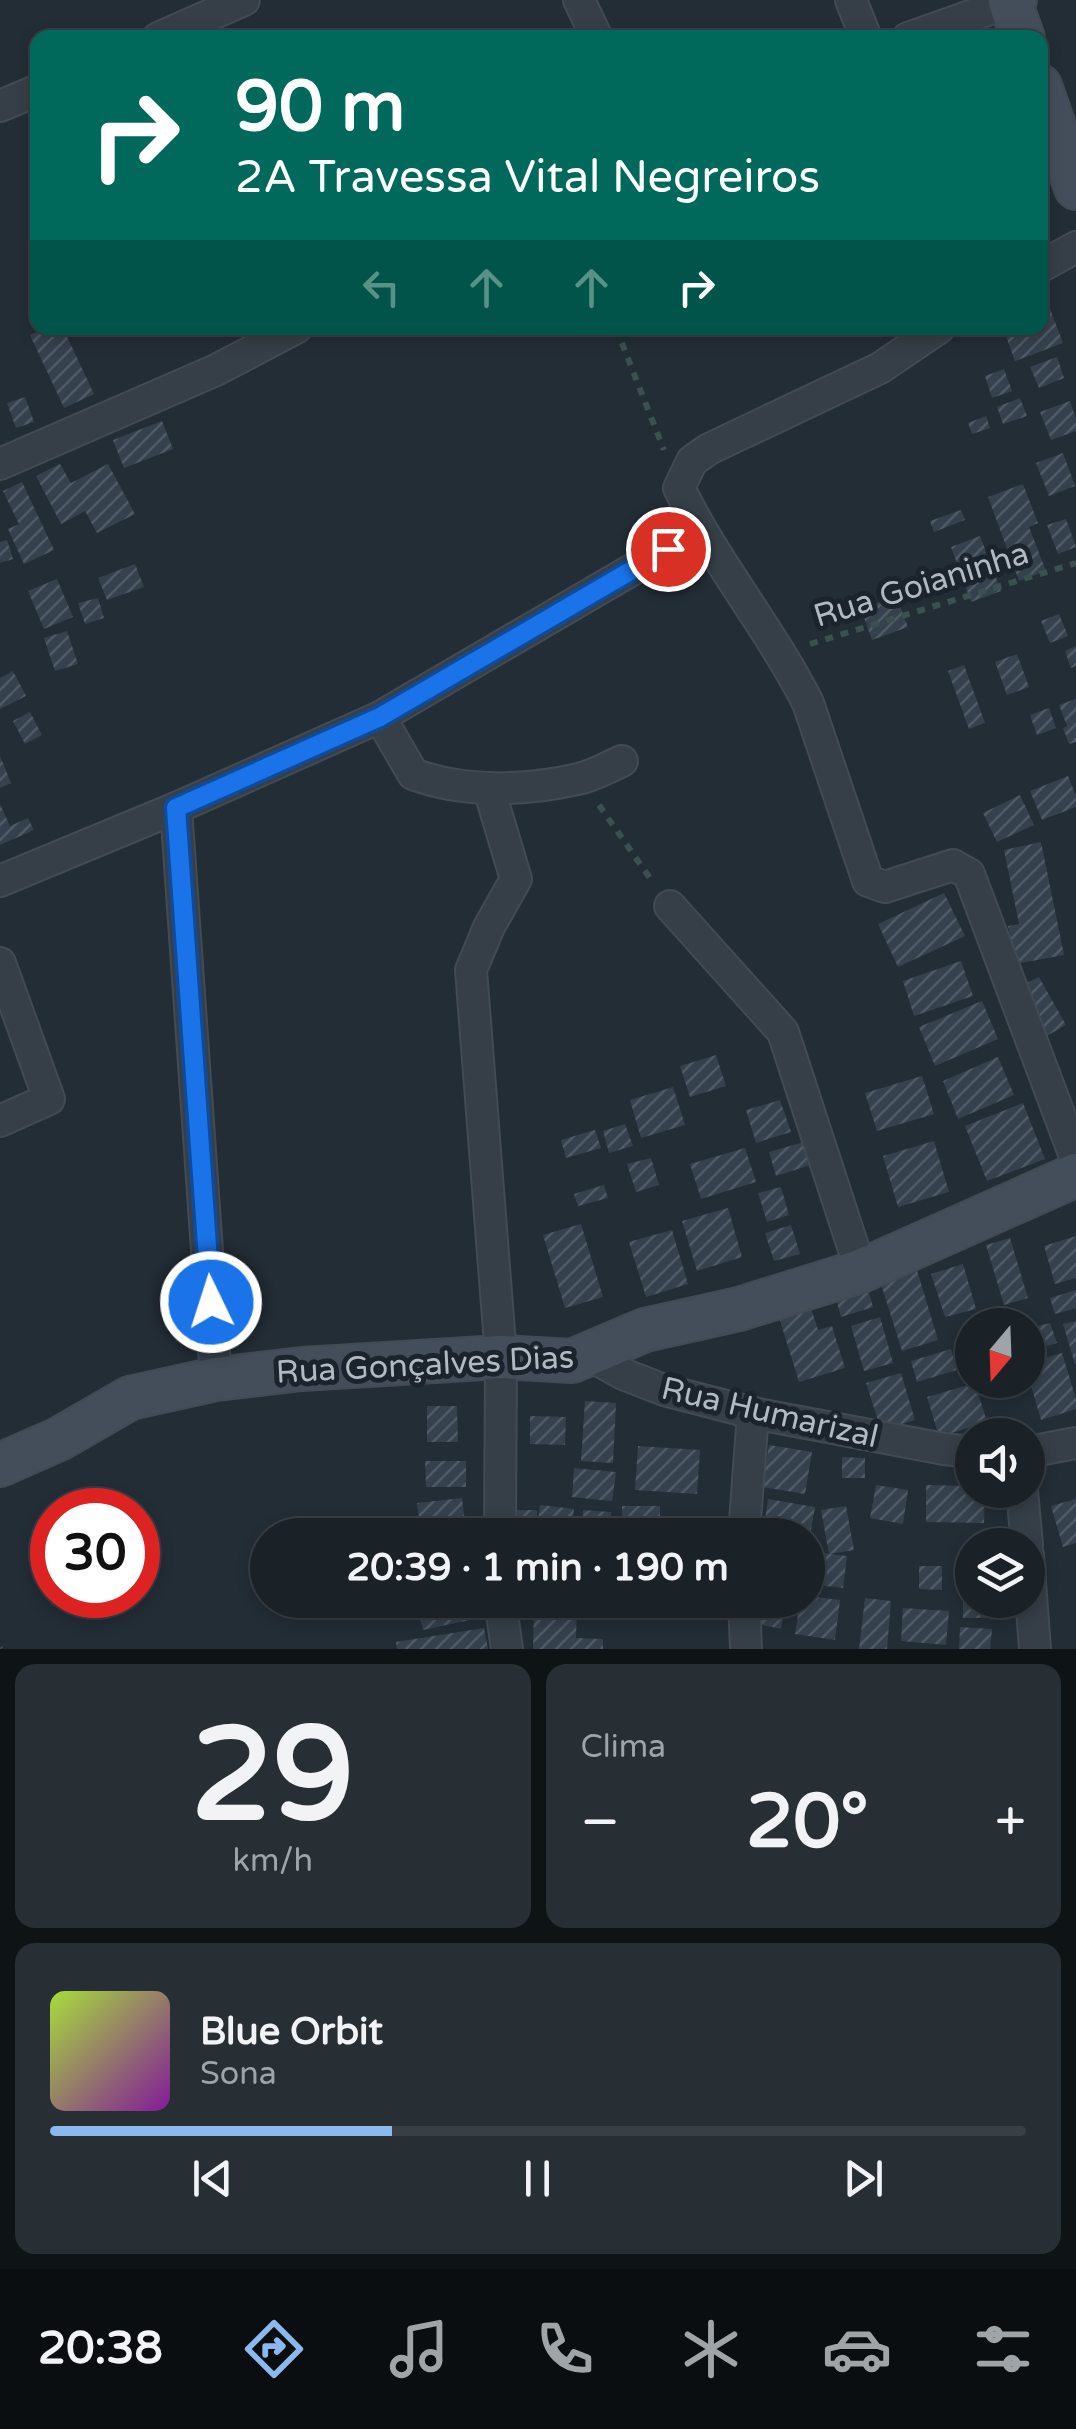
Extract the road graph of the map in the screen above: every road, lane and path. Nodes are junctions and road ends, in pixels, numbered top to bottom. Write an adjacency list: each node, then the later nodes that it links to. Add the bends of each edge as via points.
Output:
1 (244, 0): 5 (street)
2 (579, 0): 6 (street)
3 (851, 0): 7 (street)
4 (1016, 13): 8 (street)
5 (176, 30)
6 (593, 30)
7 (863, 30)
8 (943, 30)
9 (30, 93): 10 (street)
10 (0, 106)
11 (1048, 109): 12 (street)
12 (1076, 188)
13 (1076, 247): 14 (street)
14 (1048, 263)
15 (283, 335): 18 (street)
16 (619, 335): 19 (path)
17 (928, 335): 19 (street, via 880,368 709,449 692,461)
18 (0, 464)
19 (680, 488): 20 (street)
20 (700, 530): 22 (street); 23 (street)
21 (1076, 563): 22 (path, Rua Goianinha)
22 (780, 653): 32 (street, via 808,703 868,882 885,887 953,865 969,874)
23 (380, 717): 26 (street, via 413,774 445,786); 27 (street)
24 (622, 761): 25 (street)
25 (580, 779): 26 (street); 29 (path)
26 (489, 788): 35 (street, via 516,880 471,970)
27 (176, 808): 28 (street); 37 (street)
28 (0, 881)
29 (670, 906): 34 (street, via 784,1032)
30 (0, 964): 31 (street, via 49,1100)
31 (0, 1120)
32 (1076, 1159)
33 (1076, 1175): 34 (street, Rua Gonçalves Dias)
34 (861, 1271): 36 (street, Rua Gonçalves Dias, via 645,1330)
35 (500, 1357): 36 (street, Rua Gonçalves Dias); 37 (street, Rua Gonçalves Dias); 43 (street)
36 (572, 1361): 38 (street, Rua Humarizal, via 598,1360 664,1390)
37 (216, 1378): 42 (street, Rua Gonçalves Dias, via 130,1398)
38 (754, 1413): 41 (street, Rua Humarizal); 44 (street)
39 (1076, 1443): 40 (street)
40 (1045, 1449)
41 (955, 1450)
42 (0, 1466)
43 (500, 1518)
44 (745, 1518)
45 (503, 1618): 48 (street)
46 (745, 1618): 49 (street)
47 (1033, 1618): 50 (street)
48 (507, 1649)
49 (746, 1649)
50 (1035, 1649)

